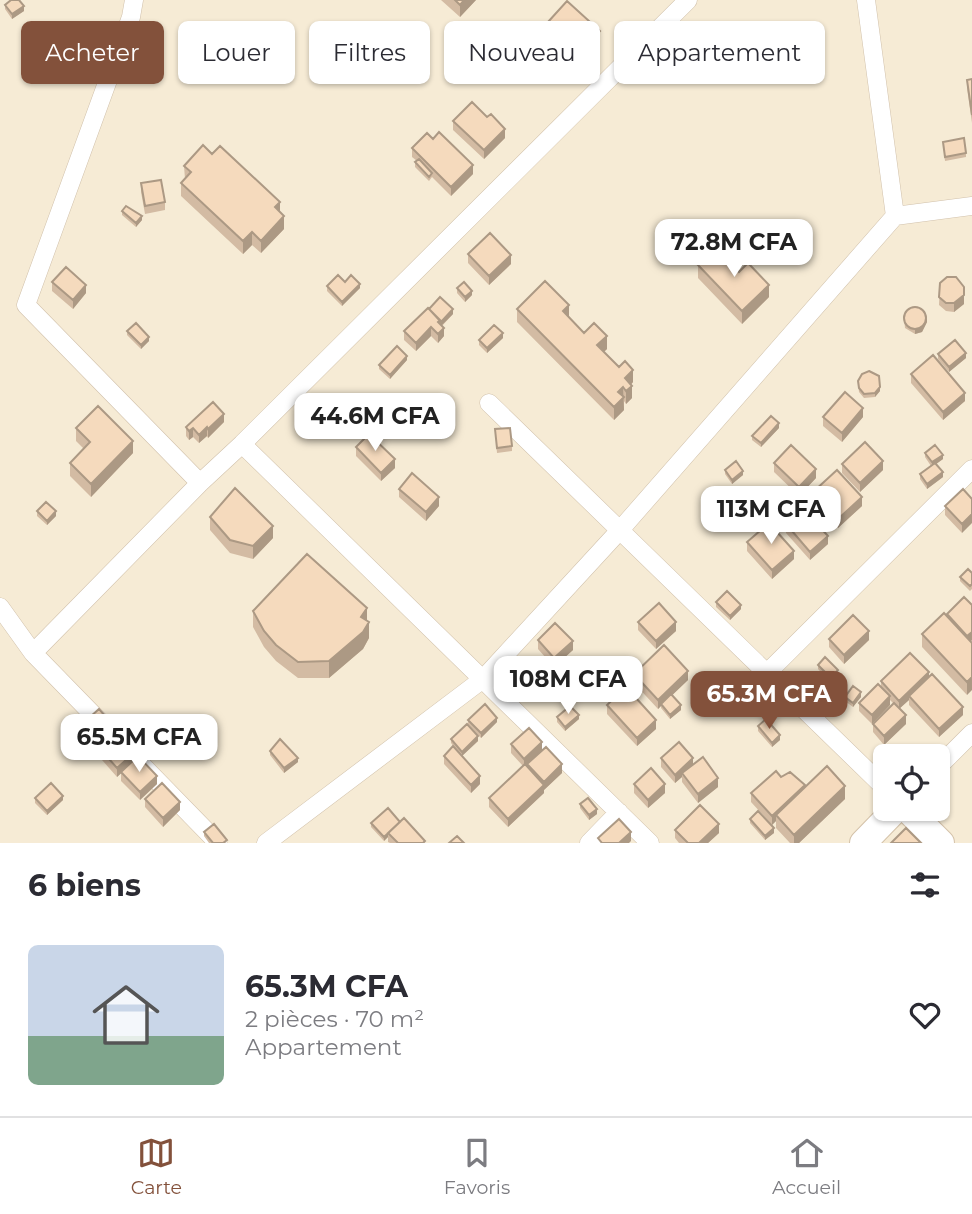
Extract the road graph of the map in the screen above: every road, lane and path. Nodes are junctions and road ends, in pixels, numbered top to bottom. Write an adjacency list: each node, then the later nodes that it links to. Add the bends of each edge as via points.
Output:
1 (134, 0): 9 (street, via 26,305)
2 (866, 0): 5 (street)
3 (678, 3): 7 (street)
4 (972, 206): 5 (street)
5 (895, 216): 10 (street)
6 (489, 403): 10 (street)
7 (242, 444): 9 (street); 14 (street)
8 (972, 469): 13 (street)
9 (200, 483): 12 (street)
10 (620, 530): 13 (street); 14 (street)
11 (0, 607): 12 (street)
12 (33, 653): 21 (street)
13 (767, 673): 17 (street)
14 (483, 679): 18 (street); 22 (street)
15 (972, 733): 16 (street)
16 (950, 755)
17 (873, 776)
18 (618, 812): 23 (street); 24 (street)
19 (884, 821): 25 (street)
20 (919, 821): 26 (street)
21 (218, 843)
22 (266, 843)
23 (589, 843)
24 (650, 843)
25 (863, 843)
26 (941, 843)

